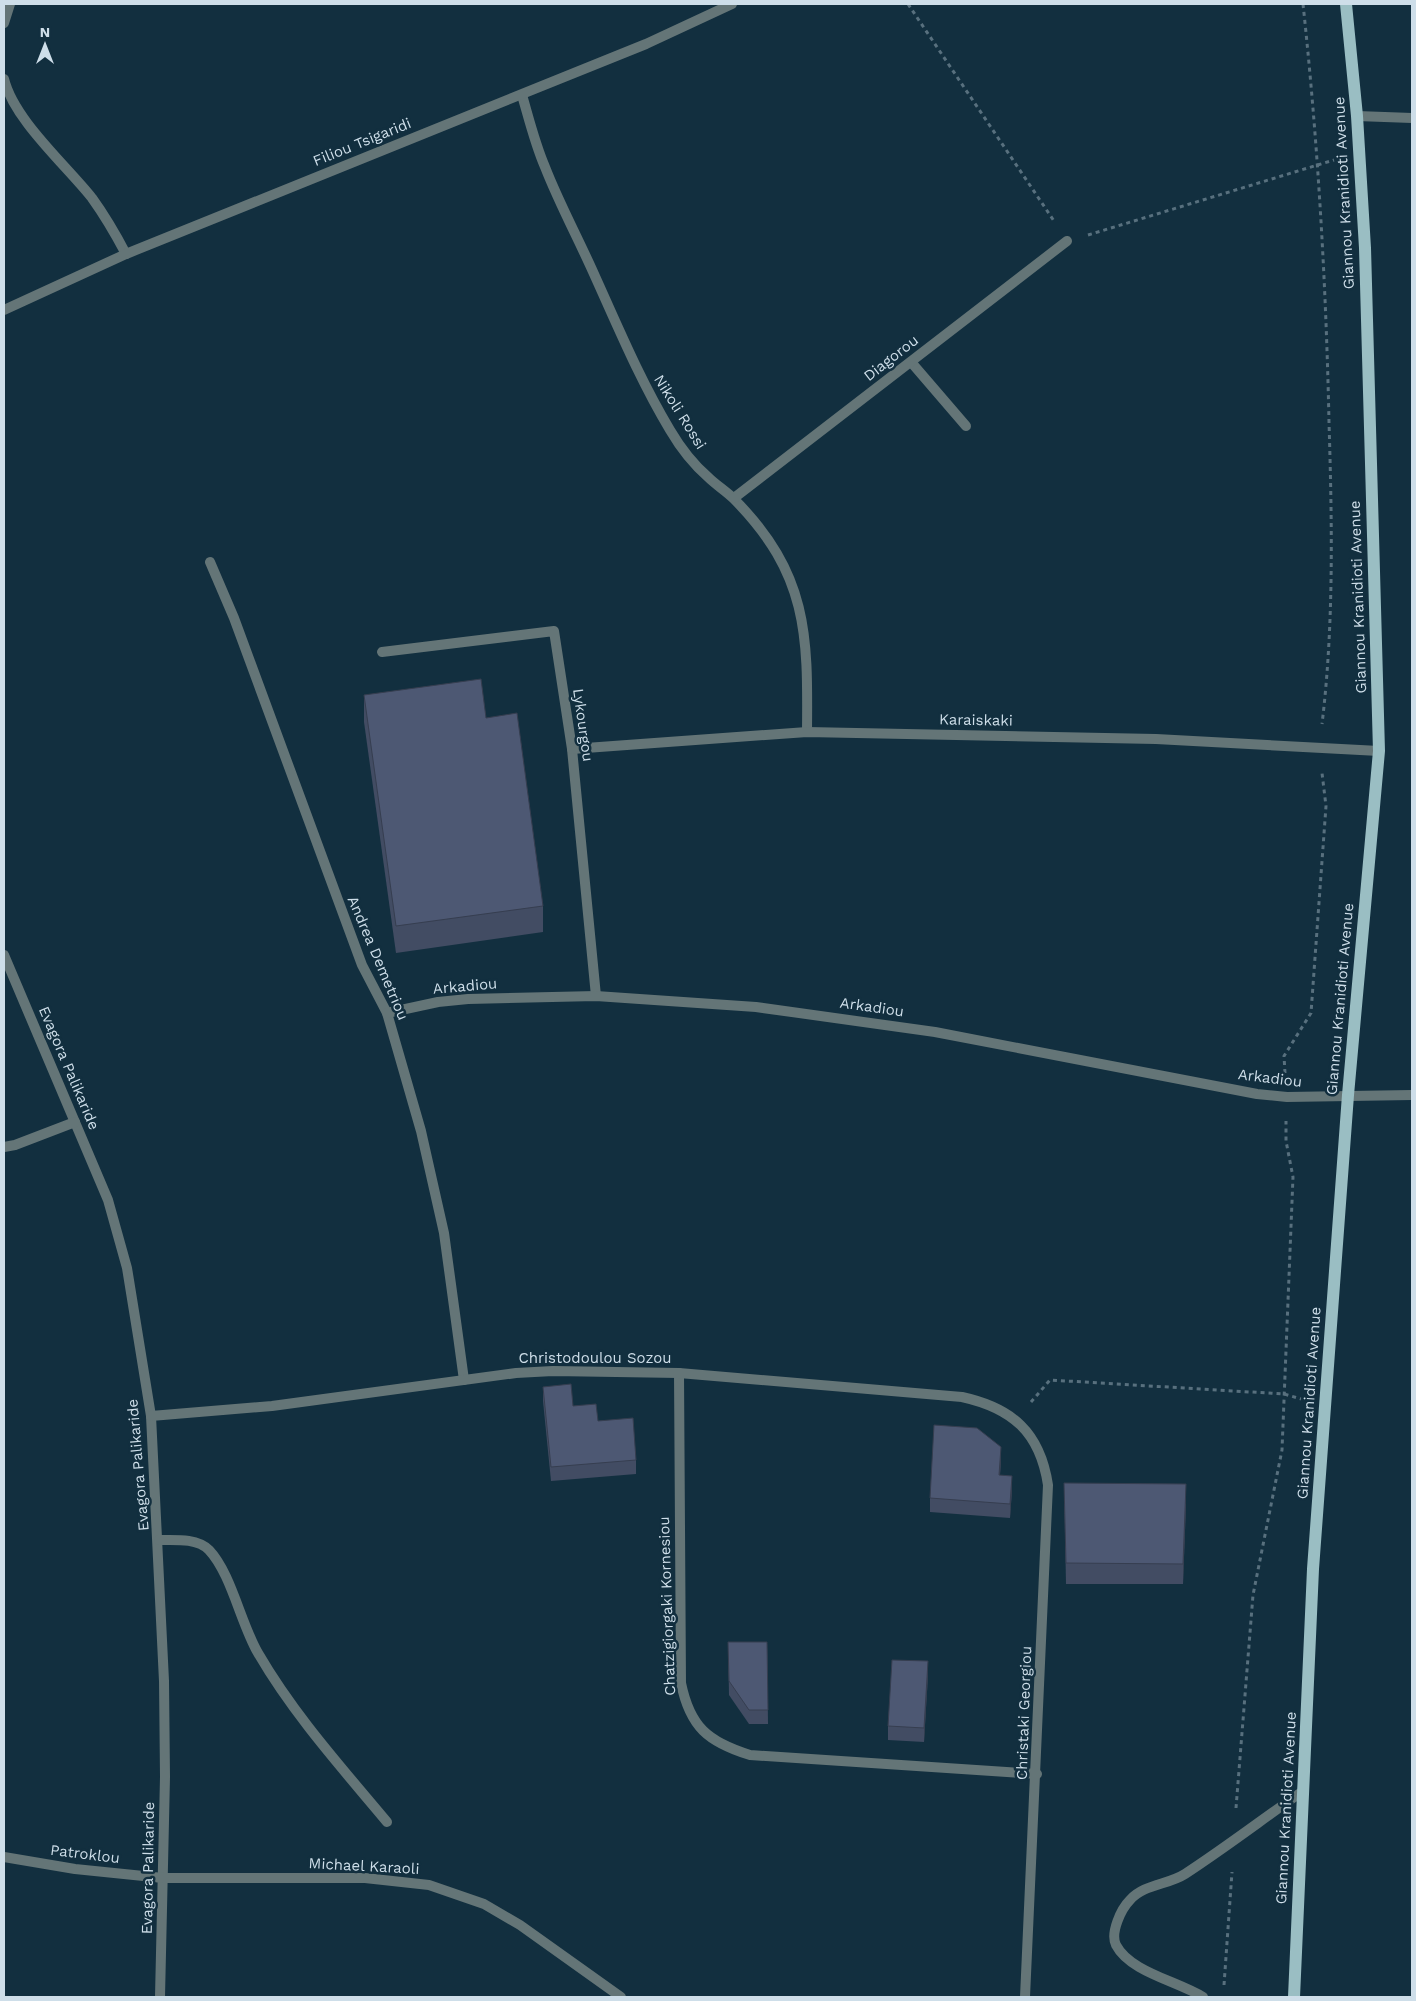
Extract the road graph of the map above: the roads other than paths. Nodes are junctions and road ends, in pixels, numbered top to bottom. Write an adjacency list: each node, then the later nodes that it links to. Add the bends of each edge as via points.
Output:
1 (10, 4): 4 (street)
2 (732, 4): 6 (street, Filiou Tsigaridi, via 646,44)
3 (1346, 4): 7 (main road, Giannou Kranidioti Avenue)
4 (4, 23)
5 (4, 79): 10 (street, via 6,89 21,114 92,199)
6 (522, 95): 10 (street, Filiou Tsigaridi); 14 (street, Nikoli Rossi, via 544,166 647,392 689,457 707,477)
7 (1357, 116): 8 (street); 19 (main road, Giannou Kranidioti Avenue, via 1365,248)
8 (1412, 118)
9 (1067, 241): 12 (street, Diagorou)
10 (126, 254): 11 (street, Filiou Tsigaridi)
11 (4, 310)
12 (911, 362): 13 (street); 14 (street, Diagorou)
13 (966, 426)
14 (734, 498): 17 (street, Nikoli Rossi, via 773,546 797,596 807,663)
15 (210, 562): 22 (street, Andrea Demetriou, via 362,965)
16 (382, 652): 18 (street, Lykourgou, via 554,631)
17 (807, 732): 18 (street, Karaiskaki); 19 (street, Karaiskaki, via 1156,739)
18 (572, 749): 21 (street, Lykourgou)
19 (1379, 751): 23 (main road, Giannou Kranidioti Avenue)
20 (4, 955): 25 (street, Evagora Palikaride)
21 (596, 996): 22 (street, Arkadiou, via 468,999); 23 (street, Arkadiou, via 756,1007 857,1020 1024,1048 1257,1094 1286,1097)
22 (387, 1013): 28 (street, Andrea Demetriou, via 421,1132 444,1233)
23 (1348, 1095): 24 (street, Arkadiou); 33 (main road, Giannou Kranidioti Avenue, via 1313,1569)
24 (1412, 1095)
25 (75, 1122): 26 (street); 29 (street, Evagora Palikaride, via 96,1168 119,1235)
26 (4, 1147)
27 (679, 1373): 28 (street, Christodoulou Sozou, via 553,1371); 30 (street, Christodoulou Sozou, via 962,1396 1002,1409); 32 (street, Chatzigiorgaki Kornesiou, via 681,1683 685,1704 703,1733 716,1743 750,1755)
28 (464, 1380): 29 (street, Christodoulou Sozou, via 272,1406)
29 (151, 1416): 31 (street, Evagora Palikaride)
30 (1028, 1434): 32 (street, Christaki Georgiou, via 1045,1469 1048,1485)
31 (159, 1540): 34 (street, via 195,1542 214,1555 247,1632 272,1676 313,1734); 36 (street, Evagora Palikaride, via 164,1682)
32 (1036, 1774): 39 (street, Christaki Georgiou)
33 (1303, 1790): 40 (street, via 1182,1876 1140,1891 1129,1900 1118,1920 1115,1944 1126,1960); 41 (main road, Giannou Kranidioti Avenue)
34 (388, 1822)
35 (4, 1857): 36 (street, Patroklou, via 75,1869)
36 (163, 1878): 37 (street, Evagora Palikaride); 38 (street, Michael Karaoli, via 356,1878 429,1885 484,1904)
37 (160, 1997)
38 (621, 1997)
39 (1026, 1997)
40 (1203, 1997)
41 (1294, 1997)

